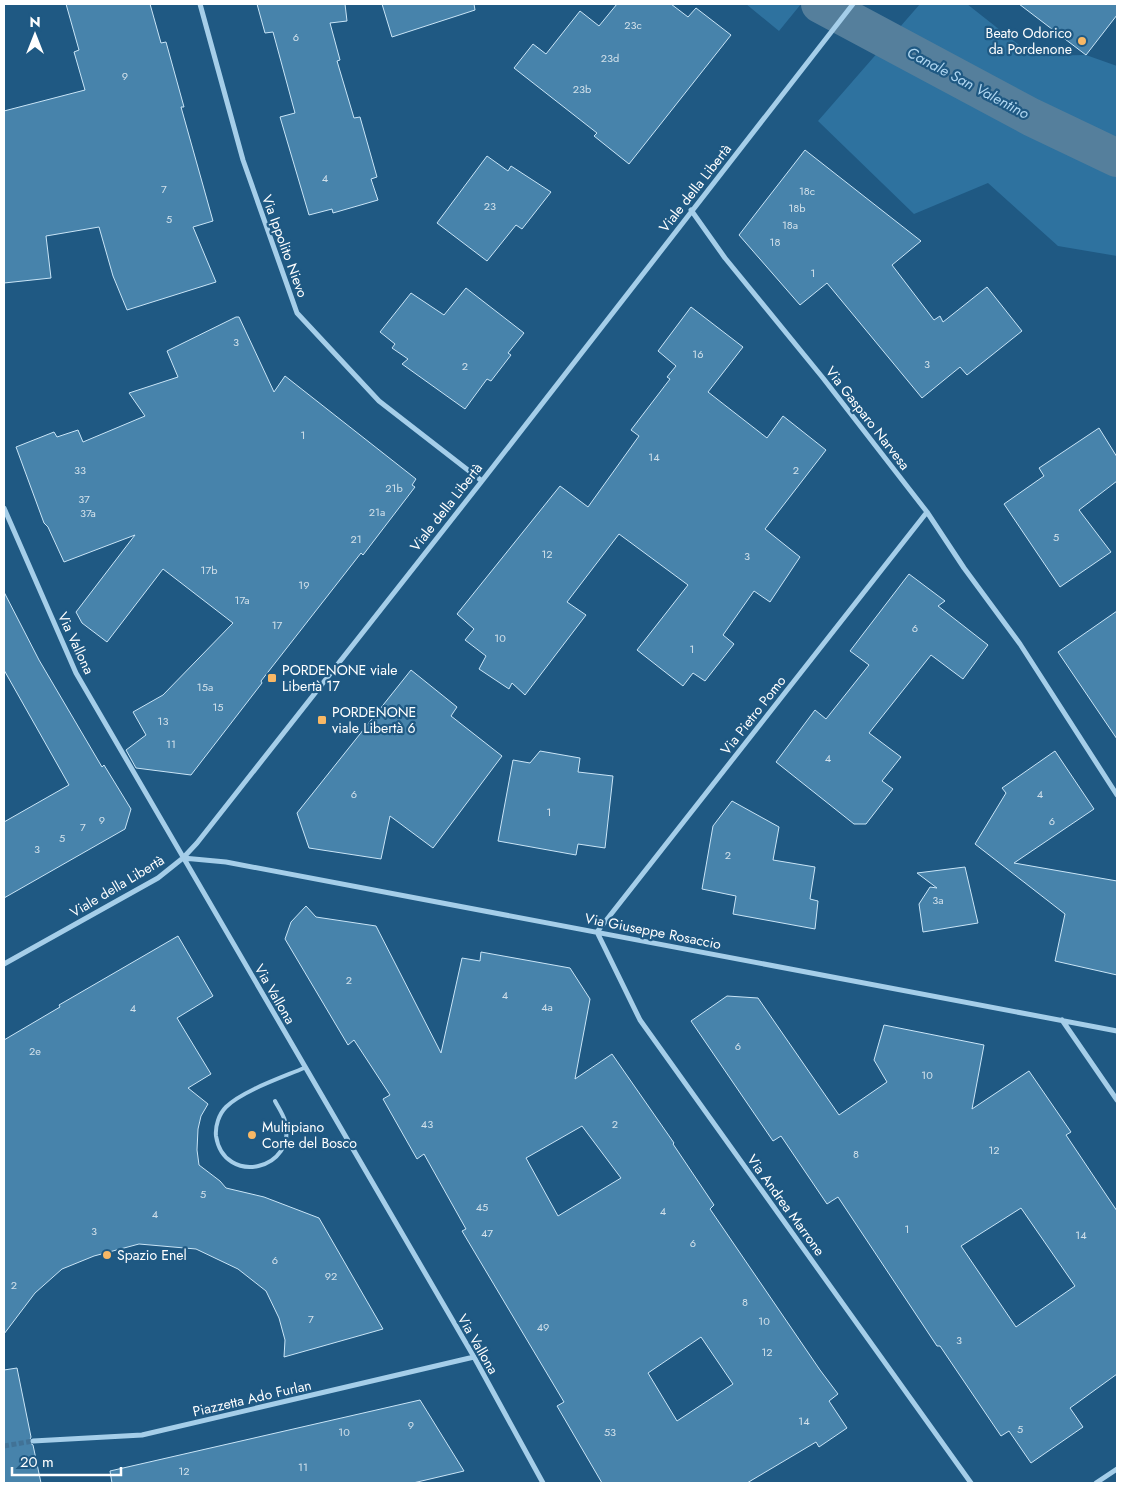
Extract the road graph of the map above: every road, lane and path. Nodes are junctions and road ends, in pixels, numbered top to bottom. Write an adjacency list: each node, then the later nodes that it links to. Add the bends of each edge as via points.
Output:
1 (200, 4): 4 (street, Via Ippolito Nievo, via 243,160 297,312 378,401)
2 (853, 4): 3 (street, Viale della Libertà)
3 (691, 210): 4 (street, Viale della Libertà); 6 (street, Via Gasparo Narvesa, via 724,258)
4 (482, 481): 8 (street, Viale della Libertà)
5 (4, 508): 8 (street, Via Vallona, via 76,674)
6 (927, 512): 7 (street, Via Gasparo Narvesa, via 1020,644); 9 (street, Via Pietro Pomo)
7 (1117, 795)
8 (183, 858): 9 (street, Via Giuseppe Rosaccio, via 226,862); 10 (street, Viale della Libertà, via 158,878); 13 (street, Via Vallona)
9 (597, 932): 11 (street, Via Giuseppe Rosaccio); 20 (street, Via Andrea Marrone, via 640,1020)
10 (4, 964)
11 (1061, 1020): 12 (street, Via Giuseppe Rosaccio); 14 (street)
12 (1117, 1030)
13 (304, 1068): 15 (lane, via 265,1084 224,1109 217,1121 218,1144 224,1156 234,1164 262,1166 275,1159 282,1150 286,1140 286,1122); 16 (street, Via Vallona)
14 (1117, 1100)
15 (274, 1101)
16 (474, 1357): 17 (street, Piazzetta Ado Furlan, via 142,1435); 19 (street, Via Vallona)
17 (33, 1441)
18 (1117, 1469): 21 (street)
19 (543, 1483)
20 (971, 1483)
21 (1096, 1483)

